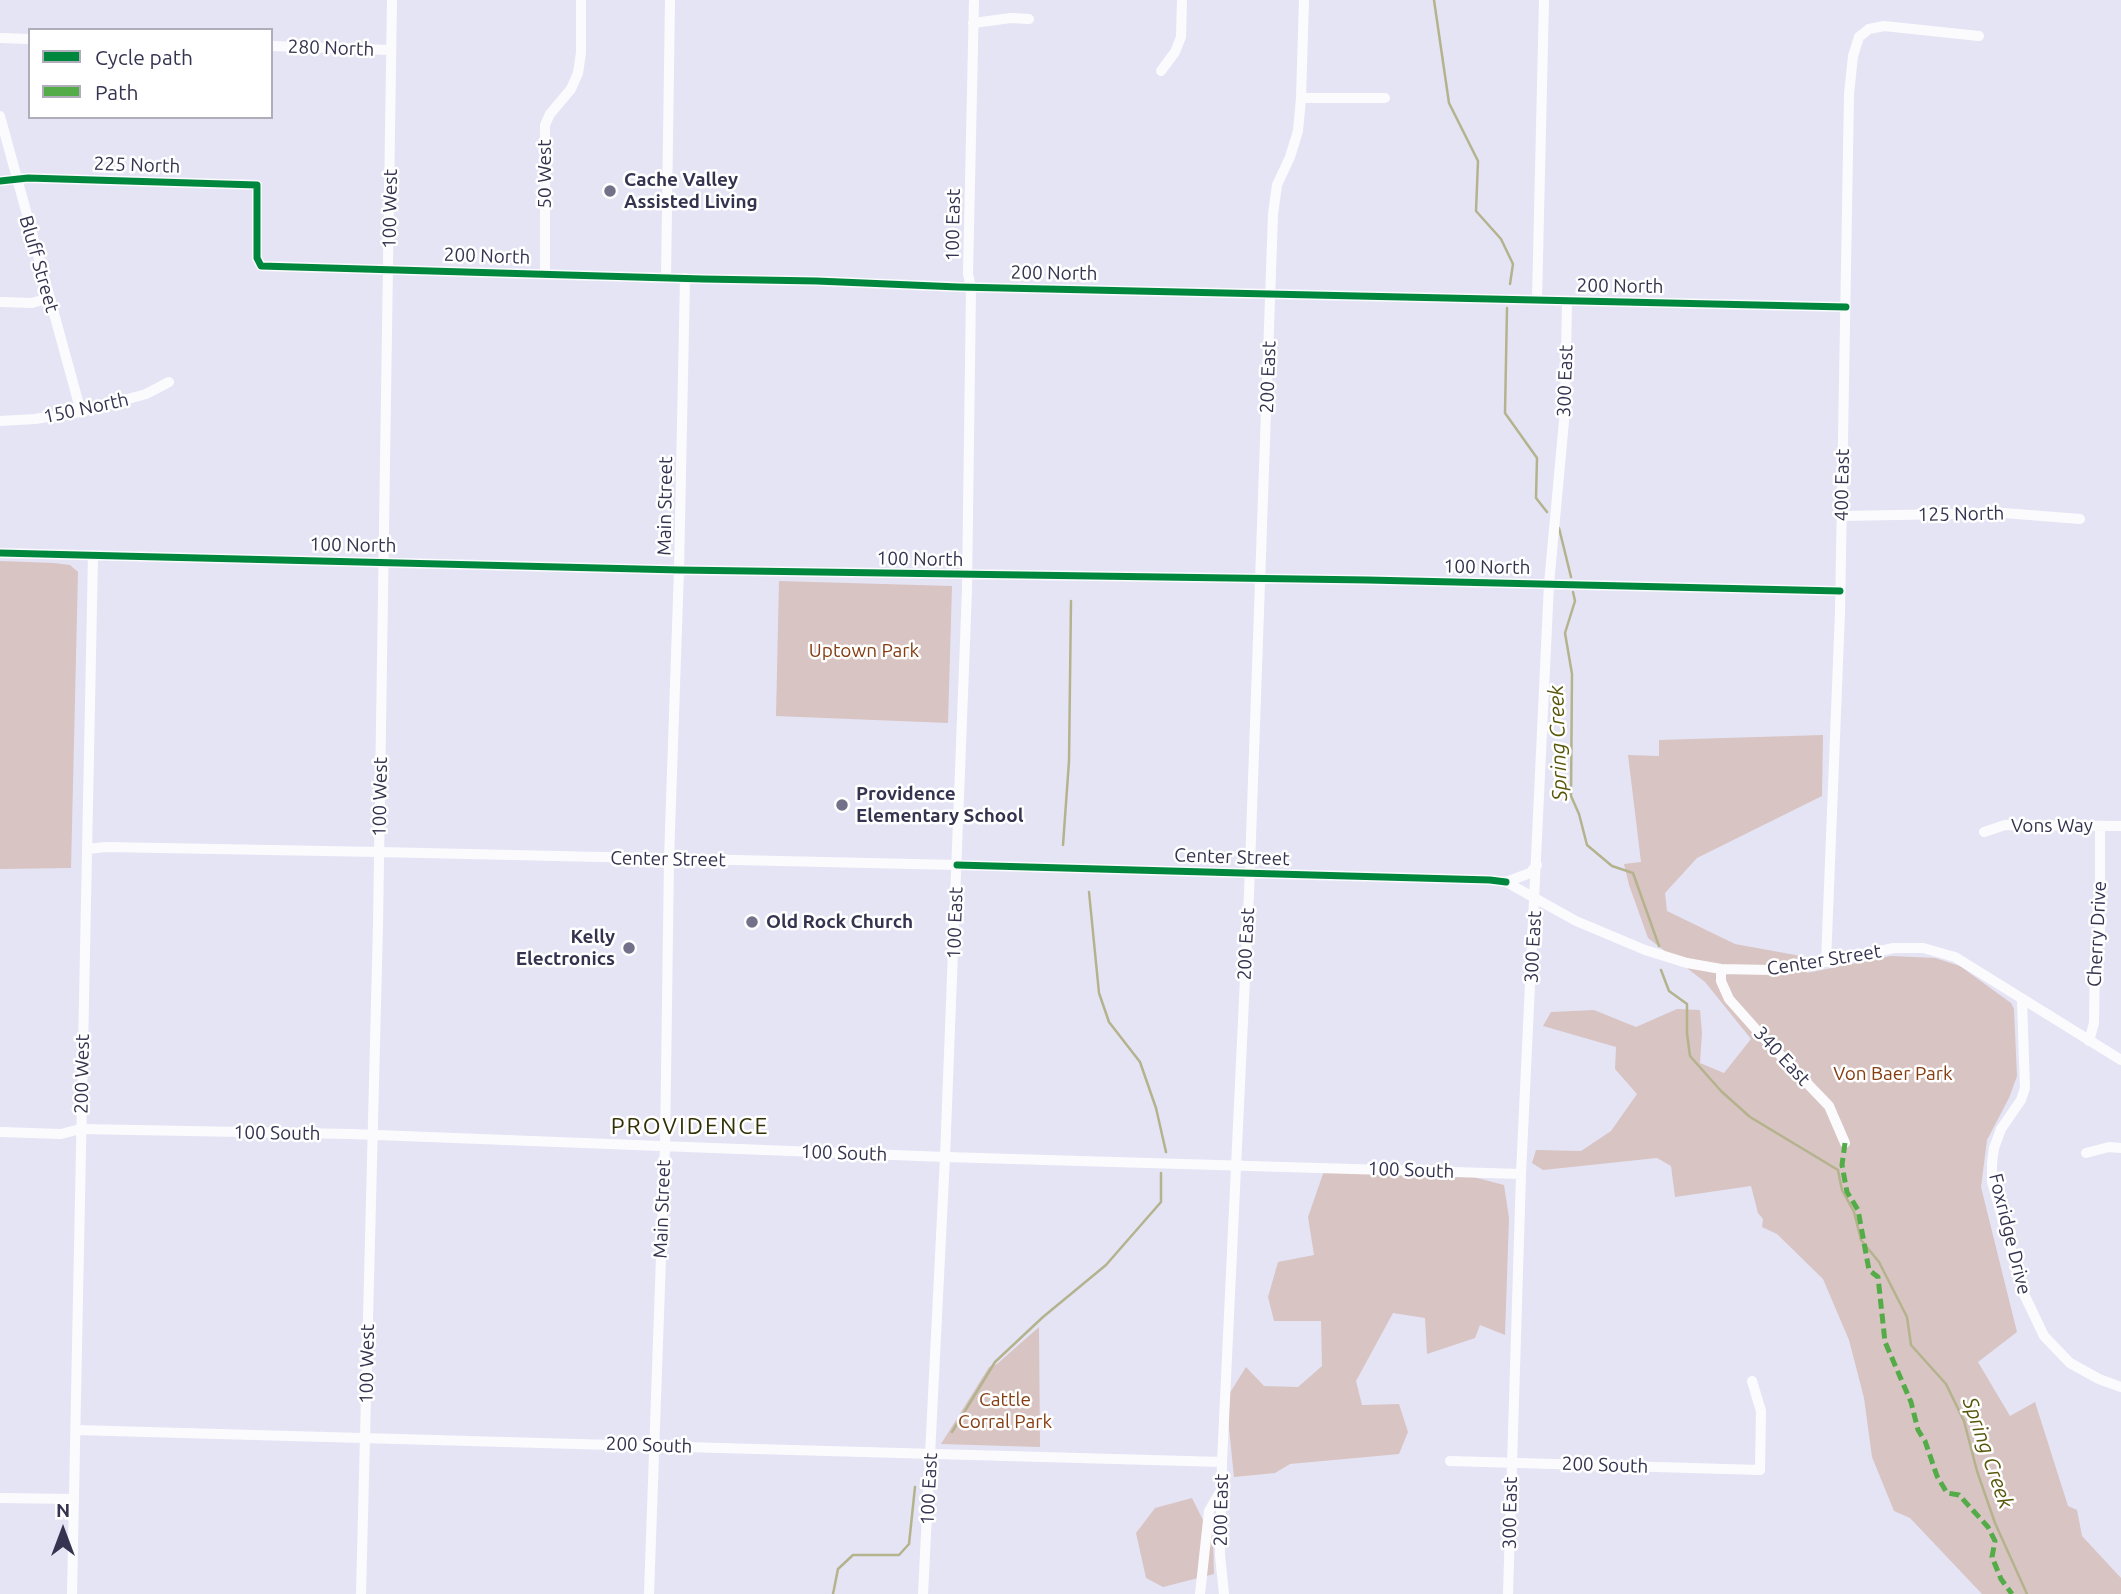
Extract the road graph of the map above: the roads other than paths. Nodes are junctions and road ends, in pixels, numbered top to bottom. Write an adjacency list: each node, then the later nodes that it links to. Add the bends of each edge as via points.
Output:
1 (392, 0): 14 (street, 100 West)
2 (581, 0): 23 (street, 50 West, via 578,73 545,125)
3 (670, 0): 24 (street)
4 (974, 0): 9 (street, 100 East)
5 (1182, 0): 15 (street, via 1181,37)
6 (1304, 0): 16 (street, 200 East)
7 (1544, 0): 29 (street)
8 (1029, 19): 9 (street)
9 (973, 23): 26 (street, 100 East)
10 (1979, 37): 32 (street, 400 East, via 1884,26 1859,37 1849,94)
11 (0, 38): 12 (street)
12 (28, 39)
13 (273, 46): 14 (street, 280 North)
14 (391, 50): 22 (street, 100 West)
15 (1161, 71)
16 (1301, 97): 17 (street); 27 (street, 200 East, via 1298,131 1277,186)
17 (1385, 98)
18 (0, 116): 19 (street, Bluff Street)
19 (16, 178): 20 (street, 225 North); 21 (street, 225 North, via 257,185 257,258); 28 (street, Bluff Street)
20 (0, 181)
21 (261, 266): 22 (street, 200 North)
22 (389, 269): 23 (street, 200 North); 40 (street, 100 West)
23 (545, 274): 24 (street, 200 North)
24 (666, 277): 25 (street, 200 North)
25 (685, 278): 26 (street, 200 North); 41 (street, Main Street)
26 (971, 287): 27 (street, 200 North); 42 (street, 100 East)
27 (1272, 293): 29 (street, 200 North); 43 (street, 200 East)
28 (49, 298): 31 (street, via 32,303); 34 (street, Bluff Street)
29 (1537, 300): 30 (street, 200 North)
30 (1567, 300): 32 (street, 200 North); 44 (street, 300 East, via 1565,410)
31 (0, 302)
32 (1846, 307): 36 (street, 400 East)
33 (169, 382): 34 (street, 150 North, via 146,394)
34 (81, 412): 35 (street, 150 North)
35 (0, 421)
36 (1842, 516): 37 (street, 125 North, via 2004,513); 45 (street, 400 East)
37 (2080, 519)
38 (0, 552): 39 (street, 100 North)
39 (93, 555): 40 (street, 100 North); 49 (street, 200 West)
40 (384, 562): 41 (street, 100 North); 50 (street, 100 West)
41 (679, 570): 42 (street, 100 North); 51 (street, Main Street)
42 (967, 575): 43 (street, 100 North); 52 (street, 100 East)
43 (1260, 579): 44 (street, 100 North); 54 (street, 200 East)
44 (1549, 584): 45 (street, 100 North); 53 (street, 300 East)
45 (1840, 591): 57 (street, 400 East)
46 (2100, 826): 47 (street, Vons Way); 48 (street, Vons Way, via 2005,825); 60 (street, Cherry Drive, via 2099,931)
47 (2121, 826)
48 (1984, 832)
49 (87, 849): 50 (street, Center Street); 62 (street, 200 West)
50 (379, 852): 51 (street, Center Street); 64 (street, 100 West)
51 (668, 859): 52 (street, Center Street); 66 (street, Main Street)
52 (957, 865): 54 (street, Center Street); 69 (street, 100 East)
53 (1537, 865): 55 (street, via 1530,873); 56 (street, 300 East)
54 (1249, 873): 55 (street, Center Street); 70 (street, 200 East)
55 (1506, 882): 56 (street, Center Street)
56 (1535, 898): 58 (street, Center Street, via 1645,950); 71 (street, 300 East)
57 (1826, 962): 58 (street, Center Street, via 1771,970); 59 (street, Center Street, via 1894,948 1923,948 1955,957)
58 (1721, 969): 65 (street, 340 East, via 1730,999 1829,1106)
59 (2022, 1000): 60 (street, Center Street); 73 (street, Foxridge Drive, via 2025,1088 1994,1148 1992,1182 2023,1292 2044,1336 2070,1363)
60 (2090, 1041): 61 (street, Center Street)
61 (2121, 1060)
62 (80, 1129): 63 (street, 100 South, via 61,1134); 64 (street, 100 South); 74 (street, 200 West)
63 (0, 1132)
64 (373, 1135): 66 (street, 100 South); 75 (street, 100 West)
65 (1845, 1143)
66 (665, 1146): 69 (street, 100 South); 76 (street, Main Street)
67 (2121, 1148): 68 (street)
68 (2086, 1153)
69 (945, 1157): 70 (street, 100 South); 77 (street, 100 East)
70 (1237, 1164): 71 (street, 100 South); 79 (street, 200 East)
71 (1521, 1174): 80 (street, 300 East)
72 (1752, 1381): 80 (street, 200 South, via 1761,1411 1760,1470)
73 (2121, 1387)
74 (76, 1430): 75 (street, 200 South); 83 (street, 200 West)
75 (365, 1437): 76 (street, 200 South); 85 (street, 100 West)
76 (653, 1446): 77 (street, 200 South); 86 (street, Main Street)
77 (931, 1452): 79 (street, 200 South); 87 (street, 100 East)
78 (1450, 1461): 80 (street, 200 South)
79 (1222, 1462): 81 (street, 200 East)
80 (1511, 1462): 90 (street, 300 East)
81 (1222, 1488): 88 (street, via 1209,1511); 89 (street, 200 East)
82 (0, 1498): 83 (street)
83 (74, 1499): 84 (street, 200 West)
84 (72, 1594)
85 (361, 1594)
86 (649, 1594)
87 (923, 1594)
88 (1200, 1594)
89 (1224, 1594)
90 (1508, 1594)

